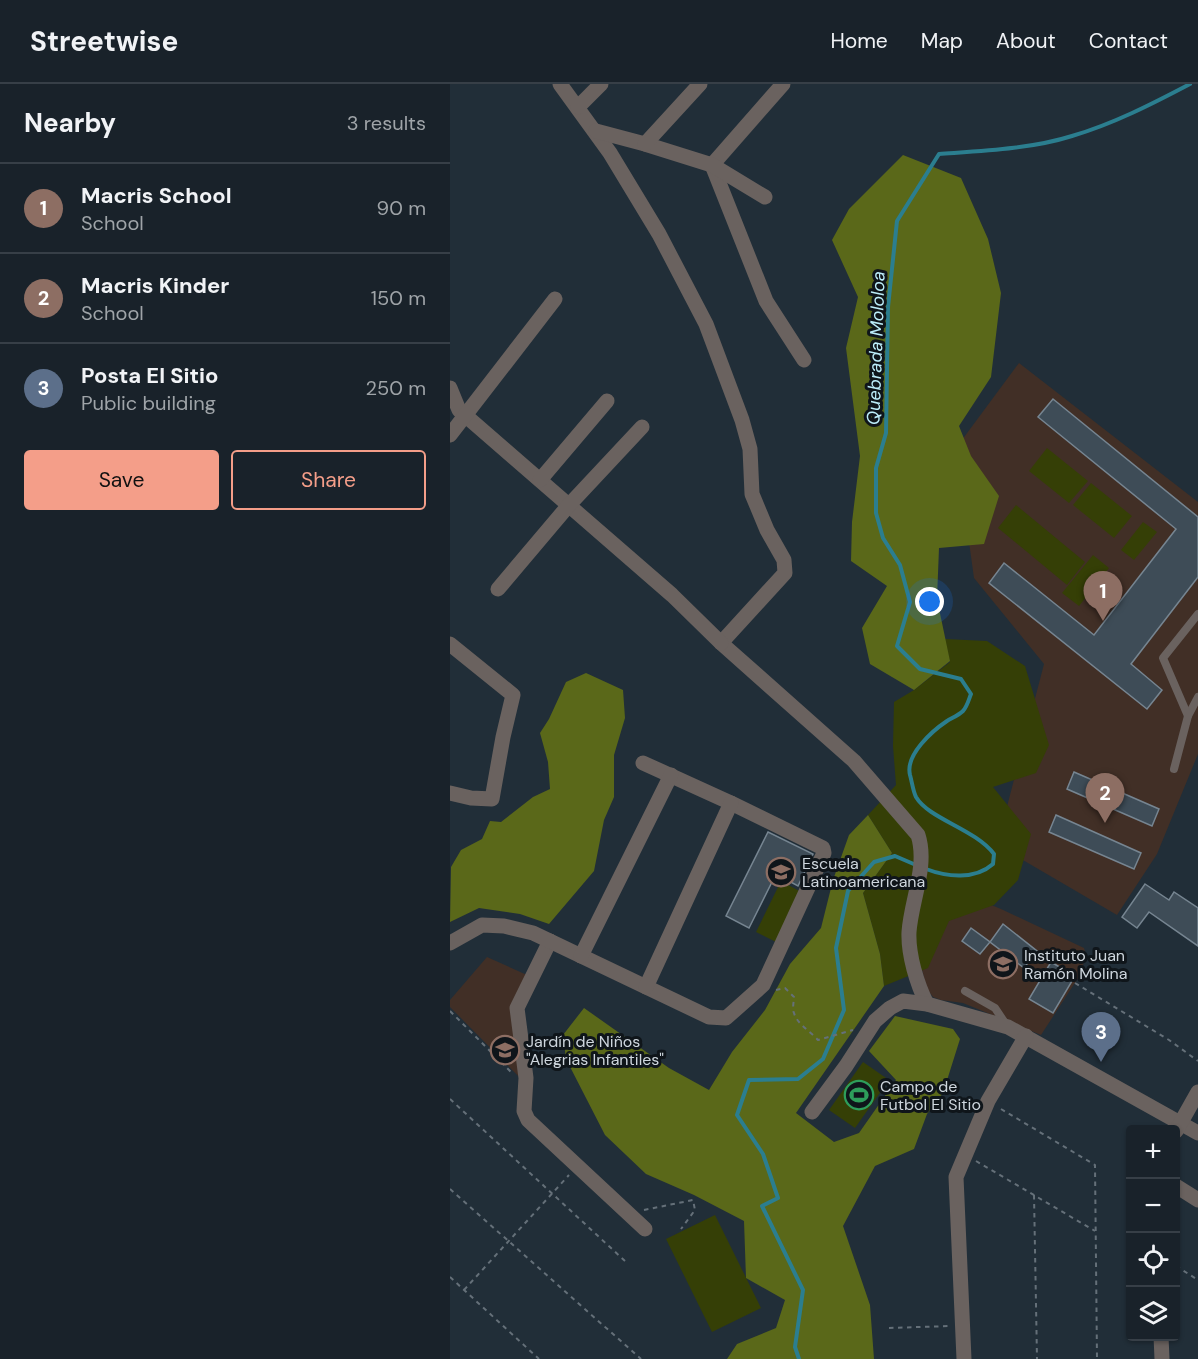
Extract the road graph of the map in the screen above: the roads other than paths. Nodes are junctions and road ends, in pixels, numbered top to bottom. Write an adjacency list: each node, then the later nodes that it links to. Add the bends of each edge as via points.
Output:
1 (561, 84): 5 (street)
2 (601, 84): 5 (street)
3 (700, 84): 7 (street)
4 (783, 84): 8 (street)
5 (578, 107): 6 (street)
6 (596, 131): 7 (street); 21 (street, via 659,234 706,324 750,449 752,494 784,560 785,573)
7 (645, 144): 8 (street)
8 (712, 165): 9 (street); 11 (street, via 766,301)
9 (765, 197)
10 (555, 299): 14 (street)
11 (804, 360)
12 (450, 388): 14 (street, via 459,410)
13 (607, 401): 17 (street)
14 (466, 416): 16 (street); 17 (street)
15 (642, 427): 18 (street)
16 (450, 435)
17 (540, 480): 18 (street)
18 (569, 505): 19 (street); 21 (street)
19 (498, 589)
20 (1198, 614): 24 (lane, via 1163,658)
21 (721, 643): 35 (street, via 854,761 918,835 921,861 909,934 920,990)
22 (451, 650): 28 (street, via 513,695 492,800)
23 (1198, 697): 24 (lane)
24 (1188, 716): 26 (lane)
25 (643, 763): 27 (street)
26 (1174, 769)
27 (671, 775): 29 (street); 32 (street)
28 (450, 793)
29 (731, 803): 33 (street); 33 (street, via 818,845 824,853 763,986 726,1018 709,1017)
30 (550, 941): 31 (street, via 504,926 482,925); 32 (street); 46 (street, via 517,1008 526,1078 524,1111 528,1120 576,1167)
31 (450, 943)
32 (581, 956): 33 (street)
33 (646, 987)
34 (964, 991): 36 (lane, via 995,1008)
35 (927, 1004): 36 (street); 39 (street, via 903,1001 875,1021)
36 (1008, 1027): 37 (street)
37 (1026, 1036): 40 (street); 48 (street, via 988,1101 956,1177)
38 (1198, 1092): 41 (street)
39 (812, 1112)
40 (1175, 1125)
41 (1179, 1125)
42 (1180, 1128): 43 (street)
43 (1198, 1133)
44 (1180, 1189): 45 (street)
45 (1198, 1200)
46 (645, 1228)
47 (1161, 1341): 49 (street)
48 (964, 1359)
49 (1162, 1359)

